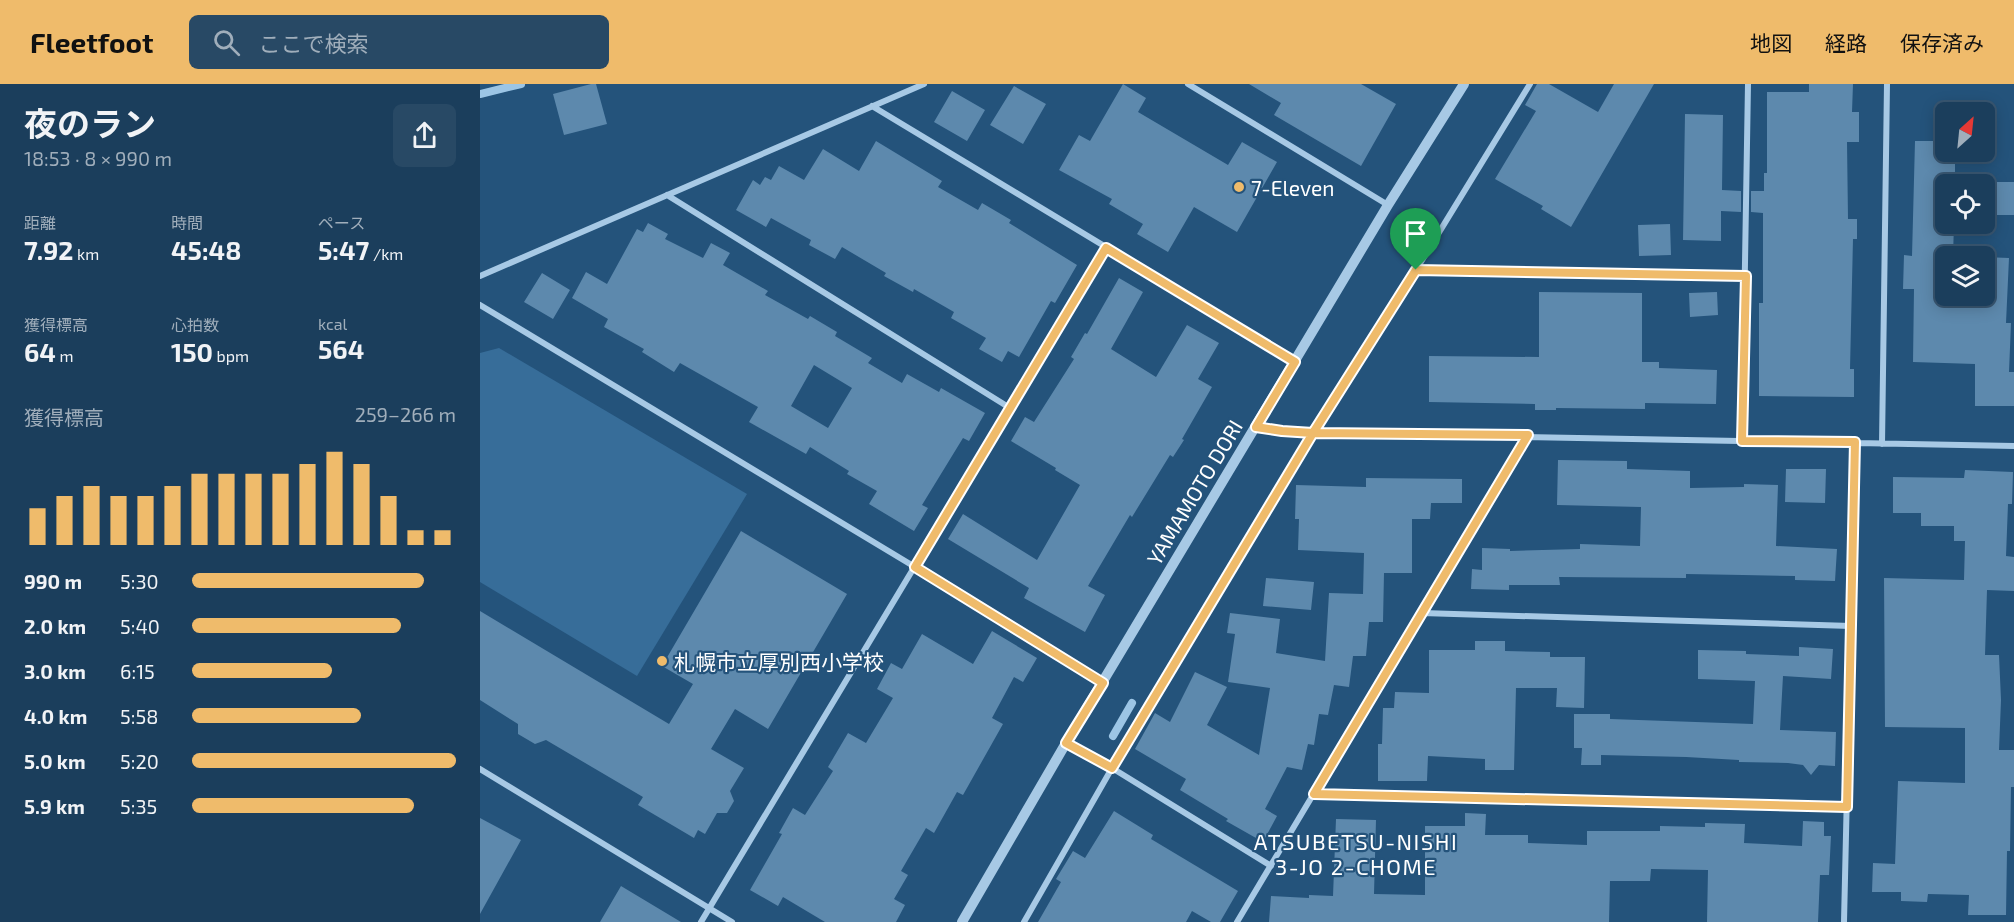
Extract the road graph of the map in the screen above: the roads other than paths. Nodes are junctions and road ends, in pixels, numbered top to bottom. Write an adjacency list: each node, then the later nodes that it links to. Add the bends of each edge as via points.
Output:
1 (924, 84): 7 (street)
2 (1188, 84): 9 (street)
3 (1464, 84): 9 (street, YAMAMOTO DORI)
4 (1530, 84): 11 (street)
5 (1748, 84): 13 (street)
6 (1887, 84): 22 (street)
7 (872, 106): 8 (street); 10 (street)
8 (667, 195): 12 (street); 16 (street)
9 (1388, 205): 15 (street, YAMAMOTO DORI)
10 (1106, 248): 15 (street); 16 (street)
11 (1416, 270): 13 (street); 18 (street)
12 (480, 276)
13 (1746, 276): 20 (street)
14 (480, 305): 24 (street)
15 (1295, 362): 17 (street, YAMAMOTO DORI)
16 (1010, 408): 24 (street)
17 (1256, 427): 18 (street); 27 (street, YAMAMOTO DORI)
18 (1310, 433): 19 (street); 29 (street)
19 (1528, 435): 20 (street); 25 (street)
20 (1742, 441): 21 (street)
21 (1855, 442): 22 (street); 26 (street)
22 (1882, 444): 23 (street)
23 (2014, 446)
24 (915, 567): 27 (street); 34 (street)
25 (1422, 613): 26 (street); 31 (street)
26 (1851, 626): 32 (street)
27 (1103, 683): 28 (street, YAMAMOTO DORI)
28 (1066, 743): 29 (street); 37 (street, YAMAMOTO DORI)
29 (1112, 768): 33 (street); 38 (street)
30 (480, 769): 34 (street)
31 (1314, 794): 32 (street); 33 (street)
32 (1847, 807): 40 (street)
33 (1271, 866): 39 (street)
34 (709, 908): 35 (street); 36 (street)
35 (701, 922)
36 (732, 922)
37 (962, 922)
38 (1024, 922)
39 (1237, 922)
40 (1844, 922)

